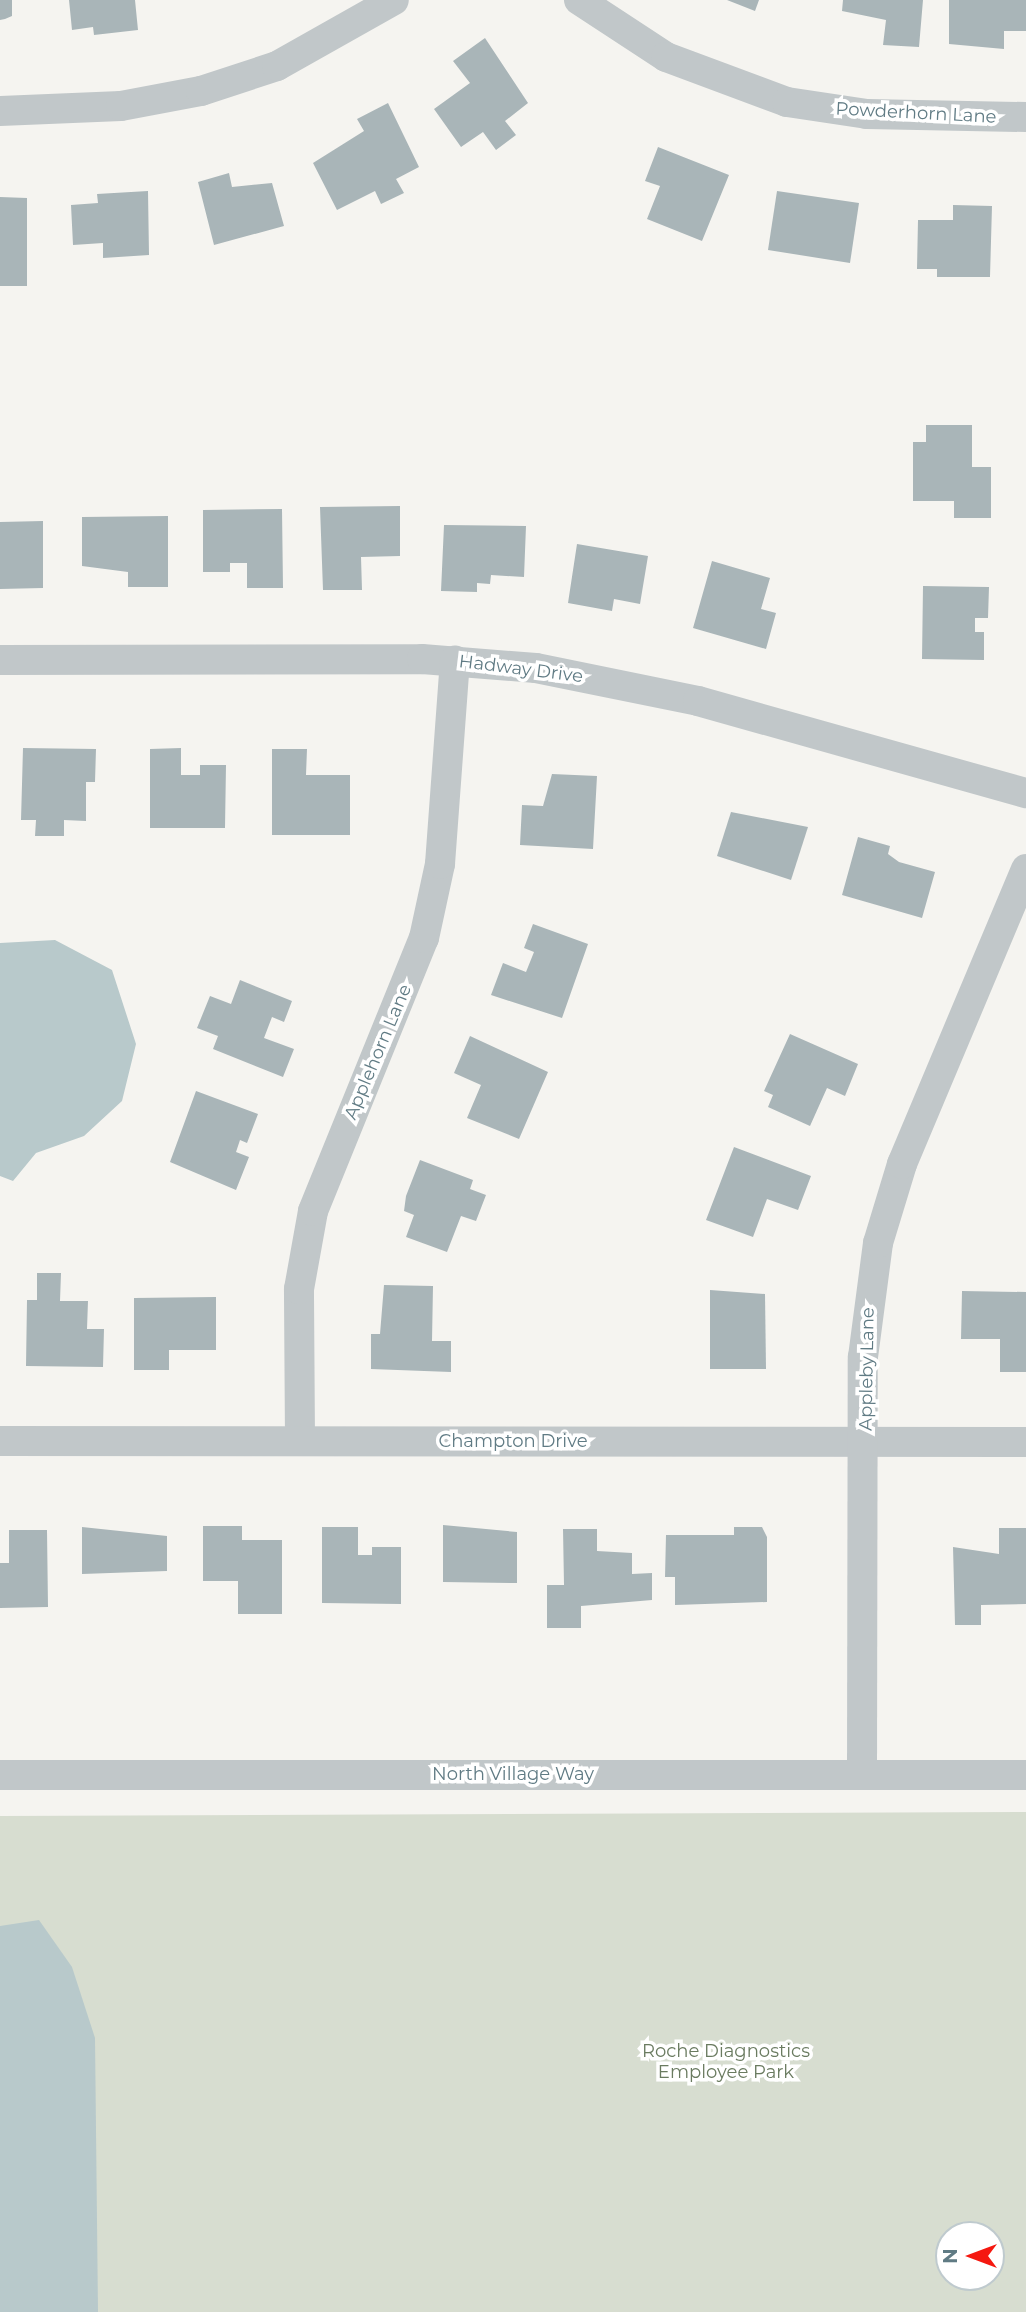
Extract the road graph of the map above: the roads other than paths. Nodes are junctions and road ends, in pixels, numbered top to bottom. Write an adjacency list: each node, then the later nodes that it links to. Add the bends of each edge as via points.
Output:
1 (394, 0): 3 (street, via 276,66 201,91 90,109)
2 (579, 0): 4 (street, Powderhorn Lane, via 666,57 787,102 867,114)
3 (0, 111)
4 (1026, 117)
5 (0, 660): 6 (street, Hadway Drive)
6 (455, 661): 7 (street, Hadway Drive, via 649,688); 9 (street, Applehorn Lane, via 440,864 424,938 313,1210 299,1289)
7 (1026, 793)
8 (1026, 869): 11 (street, Appleby Lane, via 886,1211 867,1308)
9 (300, 1440): 10 (street, Champton Drive); 11 (street, Champton Drive)
10 (0, 1441)
11 (865, 1441): 12 (street, Champton Drive); 13 (street, Appleby Lane)
12 (1026, 1442)
13 (862, 1773): 14 (street, North Village Way); 15 (street, North Village Way)
14 (0, 1775)
15 (1026, 1775)

